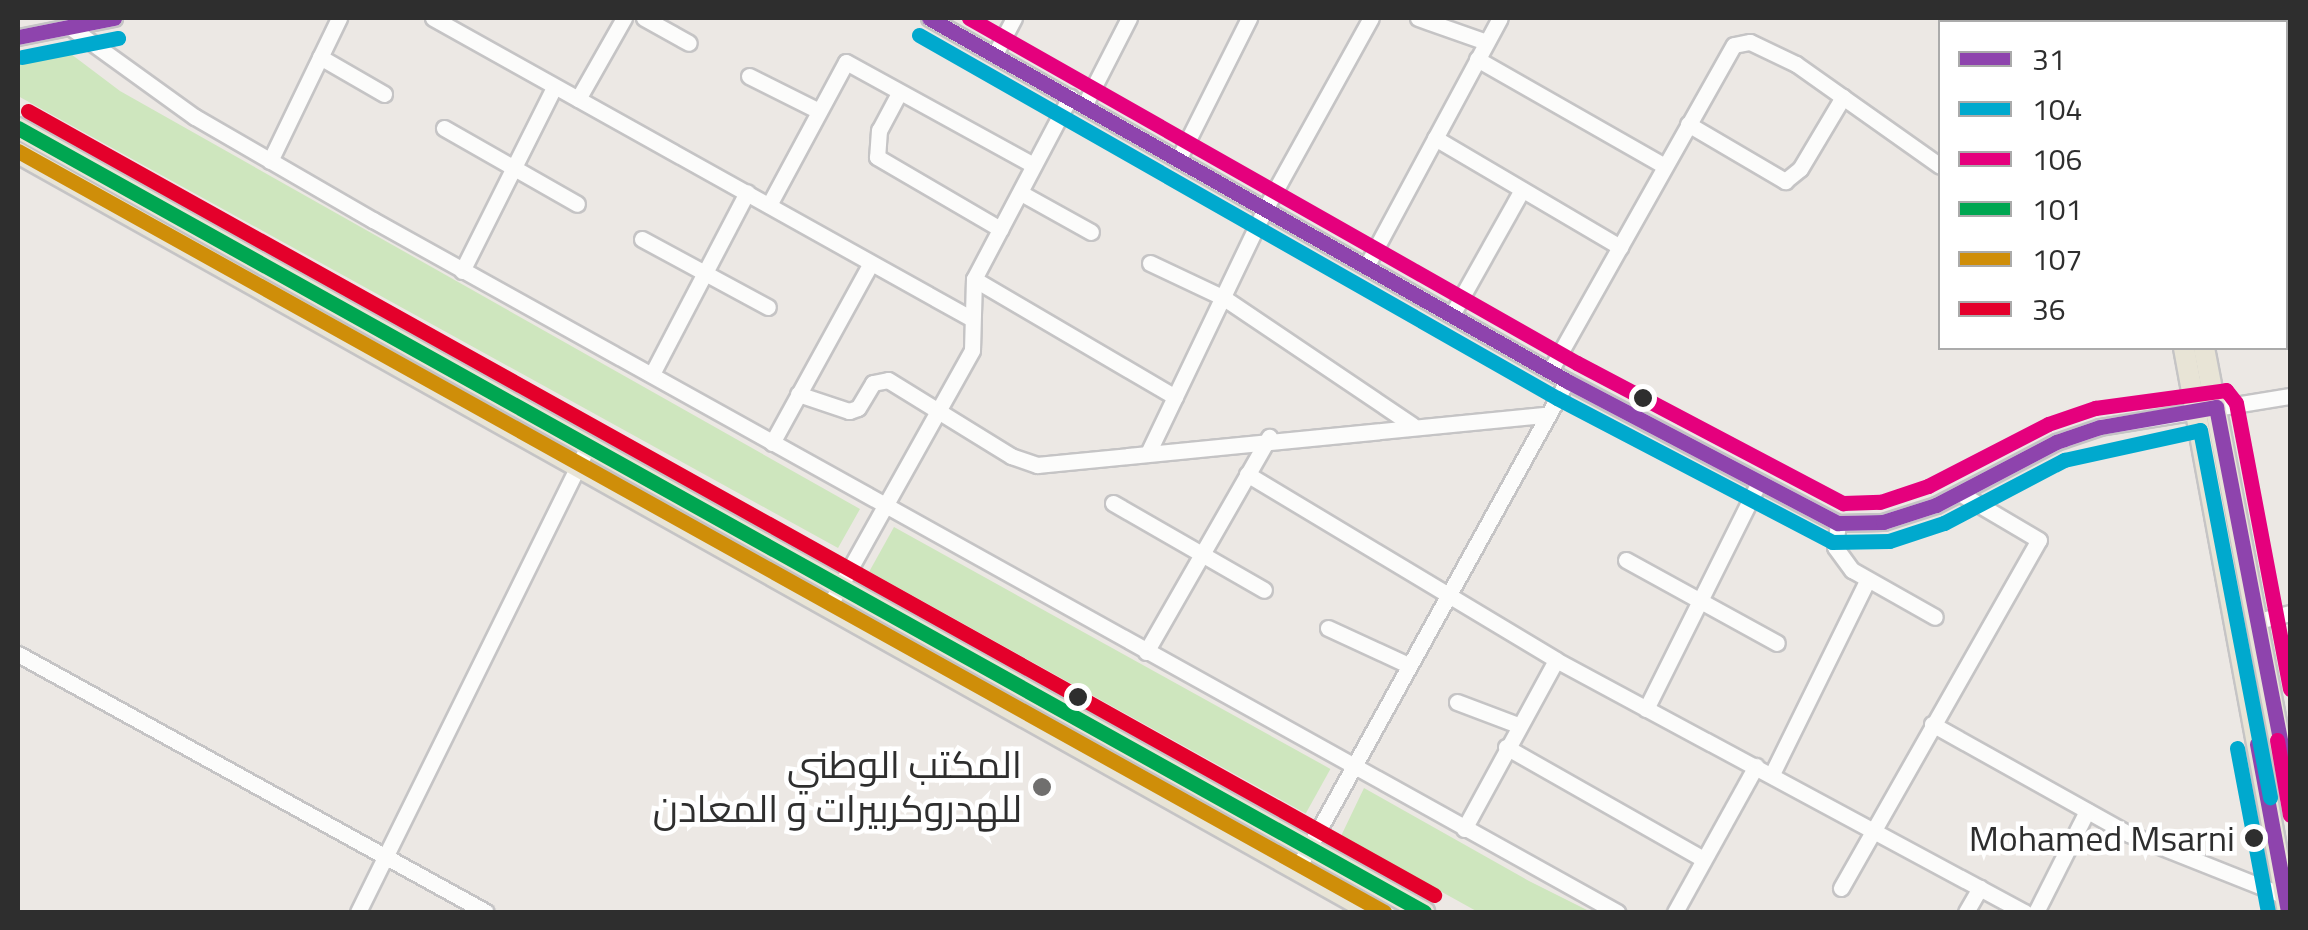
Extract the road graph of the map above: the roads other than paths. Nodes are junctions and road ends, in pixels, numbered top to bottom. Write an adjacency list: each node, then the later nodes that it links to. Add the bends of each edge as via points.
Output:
1 (114, 18): 15 (street)
2 (339, 18): 20 (street)
3 (432, 18): 23 (street)
4 (624, 18): 27 (street)
5 (644, 18): 18 (street)
6 (929, 18): 19 (street)
7 (1014, 18): 19 (street)
8 (1129, 18): 28 (street)
9 (1249, 18): 36 (street)
10 (1371, 18): 46 (street)
11 (1418, 18): 17 (street)
12 (1500, 18): 17 (street)
13 (2229, 18): 14 (street)
14 (2259, 18)
15 (70, 27): 16 (street); 35 (street, via 122,70)
16 (18, 37)
17 (1486, 42): 21 (street)
18 (689, 43)
19 (995, 54): 28 (street)
20 (320, 57): 24 (street); 35 (street)
21 (1477, 59): 33 (street); 38 (street)
22 (749, 76): 29 (street)
23 (554, 87): 27 (street); 40 (street)
24 (384, 94)
25 (898, 95): 29 (street, via 846,62); 37 (street); 47 (street, via 878,130 877,157)
26 (1844, 97): 30 (street, via 1800,170 1785,181); 30 (street, via 1796,64 1744,42 1722,57); 39 (street)
27 (578, 100): 42 (street)
28 (1077, 102): 36 (street); 37 (street)
29 (817, 110): 45 (street)
30 (1688, 124): 38 (street)
31 (18, 128): 75 (main road)
32 (444, 128): 40 (street)
33 (1435, 138): 41 (street); 53 (street)
34 (18, 153): 77 (main road)
35 (270, 160): 54 (street)
36 (1178, 160): 46 (street)
37 (1033, 165): 43 (street)
38 (1663, 165): 50 (street)
39 (1938, 165)
40 (514, 170): 44 (street); 54 (street)
41 (1522, 190): 50 (street); 59 (street)
42 (746, 192): 45 (street); 55 (street)
43 (1021, 193): 47 (street); 48 (street)
44 (577, 204)
45 (769, 205): 51 (street)
46 (1265, 209): 53 (street); 57 (street)
47 (1000, 229): 56 (street)
48 (1091, 232)
49 (642, 239): 55 (street)
50 (1620, 247): 63 (street)
51 (871, 263): 60 (street); 66 (street)
52 (1150, 263): 57 (street)
53 (1368, 263): 59 (street)
54 (462, 271): 64 (street)
55 (706, 272): 58 (street); 64 (street)
56 (974, 279): 60 (street); 68 (street)
57 (1224, 298): 68 (street); 72 (street)
58 (768, 308)
59 (1454, 312): 63 (street)
60 (972, 319): 70 (street, via 972,350)
61 (2185, 350): 69 (main road)
62 (2204, 350): 69 (main road)
63 (1550, 371): 65 (street)
64 (652, 374): 74 (street)
65 (1567, 381): 71 (street); 79 (street)
66 (798, 394): 70 (street, via 849,410 858,408 874,383 888,380); 74 (street)
67 (2290, 396): 69 (street)
68 (1176, 397): 76 (street)
69 (2207, 408): 80 (street, via 2129,419 2056,442); 96 (main road); 121 (main road)
70 (938, 413): 76 (street, via 1037,465); 82 (street)
71 (1544, 415): 72 (street); 91 (street)
72 (1412, 425): 73 (street)
73 (1269, 437): 76 (street); 78 (street)
74 (772, 443): 82 (street)
75 (589, 444): 77 (street); 83 (main road)
76 (1149, 452)
77 (578, 467): 85 (main road); 116 (street)
78 (1247, 474): 86 (street); 91 (street)
79 (1758, 486): 84 (street); 92 (street)
80 (1961, 494): 84 (street, via 1898,519); 105 (street, via 2039,540)
81 (1113, 503): 86 (street)
82 (883, 505): 89 (street); 99 (street)
83 (712, 513): 85 (main road); 89 (main road)
84 (1838, 523): 88 (street, via 1835,547)
85 (701, 536): 93 (main road)
86 (1200, 552): 90 (street); 99 (street)
87 (1626, 560): 92 (street)
88 (1867, 581): 95 (street); 110 (street)
89 (841, 586): 93 (street); 115 (main road)
90 (1264, 590)
91 (1448, 592): 101 (street); 102 (street)
92 (1700, 600): 98 (street); 104 (street)
93 (828, 608): 118 (main road)
94 (2290, 613): 96 (street)
95 (1935, 617)
96 (2258, 621): 111 (main road)
97 (1328, 628): 102 (street)
98 (1777, 644)
99 (1146, 652): 108 (street)
100 (18, 654): 116 (street)
101 (1556, 660): 104 (street); 106 (street)
102 (1408, 665): 108 (street)
103 (1457, 702): 106 (street)
104 (1646, 709): 109 (street)
105 (1932, 724): 112 (street); 114 (street)
106 (1518, 725): 107 (street)
107 (1506, 748): 113 (street); 117 (street)
108 (1352, 766): 113 (street); 115 (street)
109 (1756, 766): 110 (street); 117 (street)
110 (1772, 774): 114 (street)
111 (2290, 793)
112 (2087, 811): 121 (street); 130 (street)
113 (1464, 828): 126 (street)
114 (1873, 828): 119 (street); 120 (street)
115 (1308, 847): 118 (street); 125 (main road)
116 (386, 857): 122 (street); 123 (street)
117 (1703, 859): 127 (street)
118 (1296, 871): 124 (main road)
119 (1840, 888)
120 (1980, 888): 128 (street); 129 (street)
121 (2286, 904)
122 (358, 912)
123 (486, 912)
124 (1372, 912)
125 (1424, 912)
126 (1617, 912)
127 (1675, 912)
128 (1966, 912)
129 (2024, 912)
130 (2036, 912)

